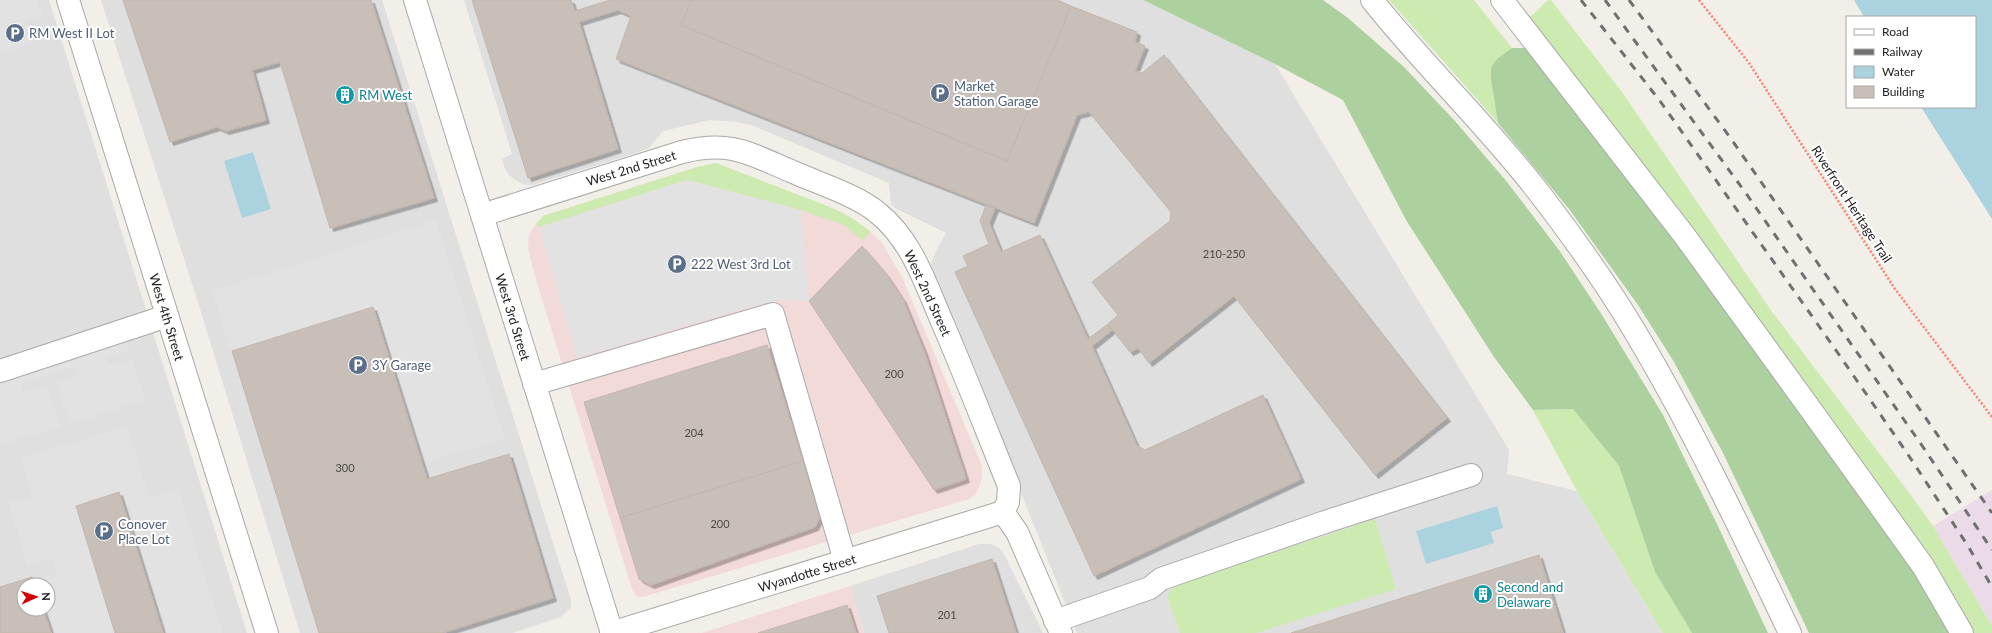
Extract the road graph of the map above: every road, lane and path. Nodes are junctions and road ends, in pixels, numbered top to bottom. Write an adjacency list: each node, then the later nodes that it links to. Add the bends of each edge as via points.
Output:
1 (68, 0): 7 (street, West 4th Street)
2 (415, 0): 6 (street, West 3rd Street)
3 (1372, 0): 17 (street, via 1539,193 1633,328 1670,392 1718,485)
4 (1502, 0): 18 (street, via 1684,235 1884,510 1923,566)
5 (1699, 0): 10 (path, Riverfront Heritage Trail, via 1749,63 1895,289)
6 (482, 215): 9 (street, West 3rd Street); 12 (street, West 2nd Street, via 682,152 713,146 748,153 867,205 893,228 914,258 1009,486 1008,502)
7 (167, 316): 8 (street); 15 (street, West 4th Street)
8 (0, 371)
9 (534, 384): 13 (street, via 773,314); 16 (street, West 3rd Street)
10 (1992, 417)
11 (1471, 475): 14 (street, via 1161,579 1150,588)
12 (1002, 512): 13 (street, Wyandotte Street); 14 (street, via 1017,532)
13 (845, 561): 16 (street, Wyandotte Street)
14 (1058, 627)
15 (267, 633)
16 (611, 633)
17 (1790, 633)
18 (1962, 633)

